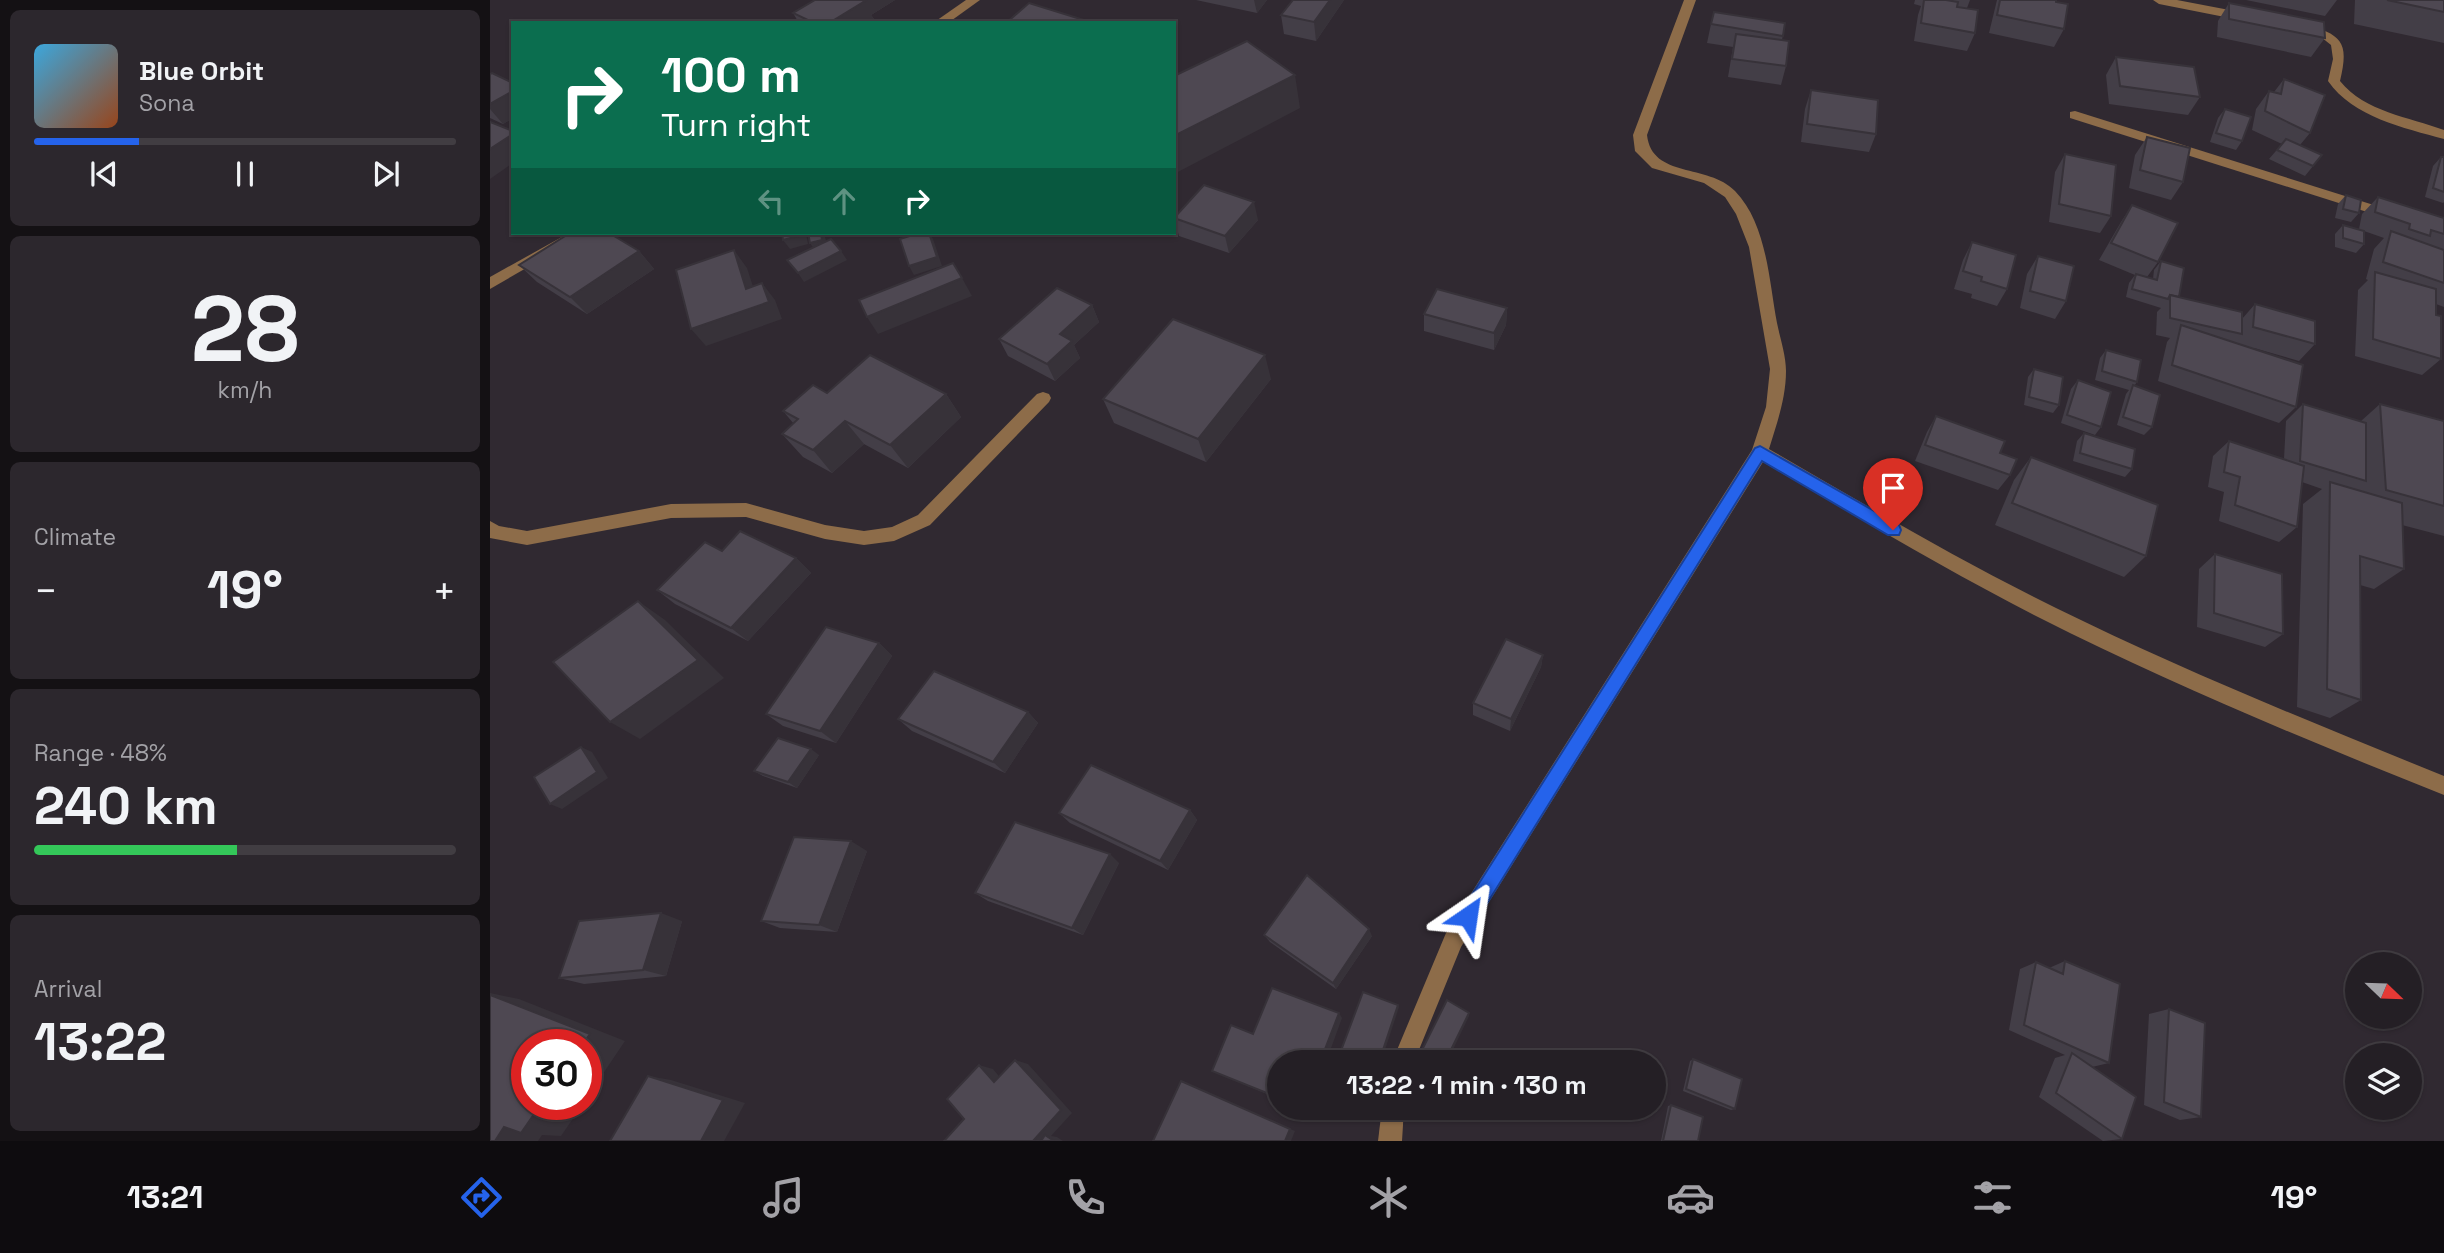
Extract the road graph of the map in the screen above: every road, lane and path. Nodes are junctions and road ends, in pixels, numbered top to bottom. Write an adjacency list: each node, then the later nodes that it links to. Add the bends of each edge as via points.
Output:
1 (974, 0): 5 (street)
2 (1690, 0): 13 (street, via 1640,135 1642,151 1657,165 1709,180 1730,194 1743,213 1755,247 1778,369 1774,407)
3 (2159, 0): 4 (street)
4 (2264, 20)
5 (942, 21)
6 (2288, 25): 8 (street, via 2322,32 2336,41 2342,55 2334,81 2340,92 2356,103)
7 (2075, 116): 9 (street)
8 (2444, 135)
9 (2404, 219)
10 (576, 235): 11 (street)
11 (490, 284)
12 (1043, 398): 14 (street, via 924,520 894,534 864,538 825,532 746,510 671,511 527,538)
13 (1760, 452): 15 (street, via 1893,530 2088,633); 16 (street, via 1454,940)
14 (490, 528)
15 (2444, 786)
16 (1408, 1050)
17 (1392, 1120): 18 (street)
18 (1391, 1141)

